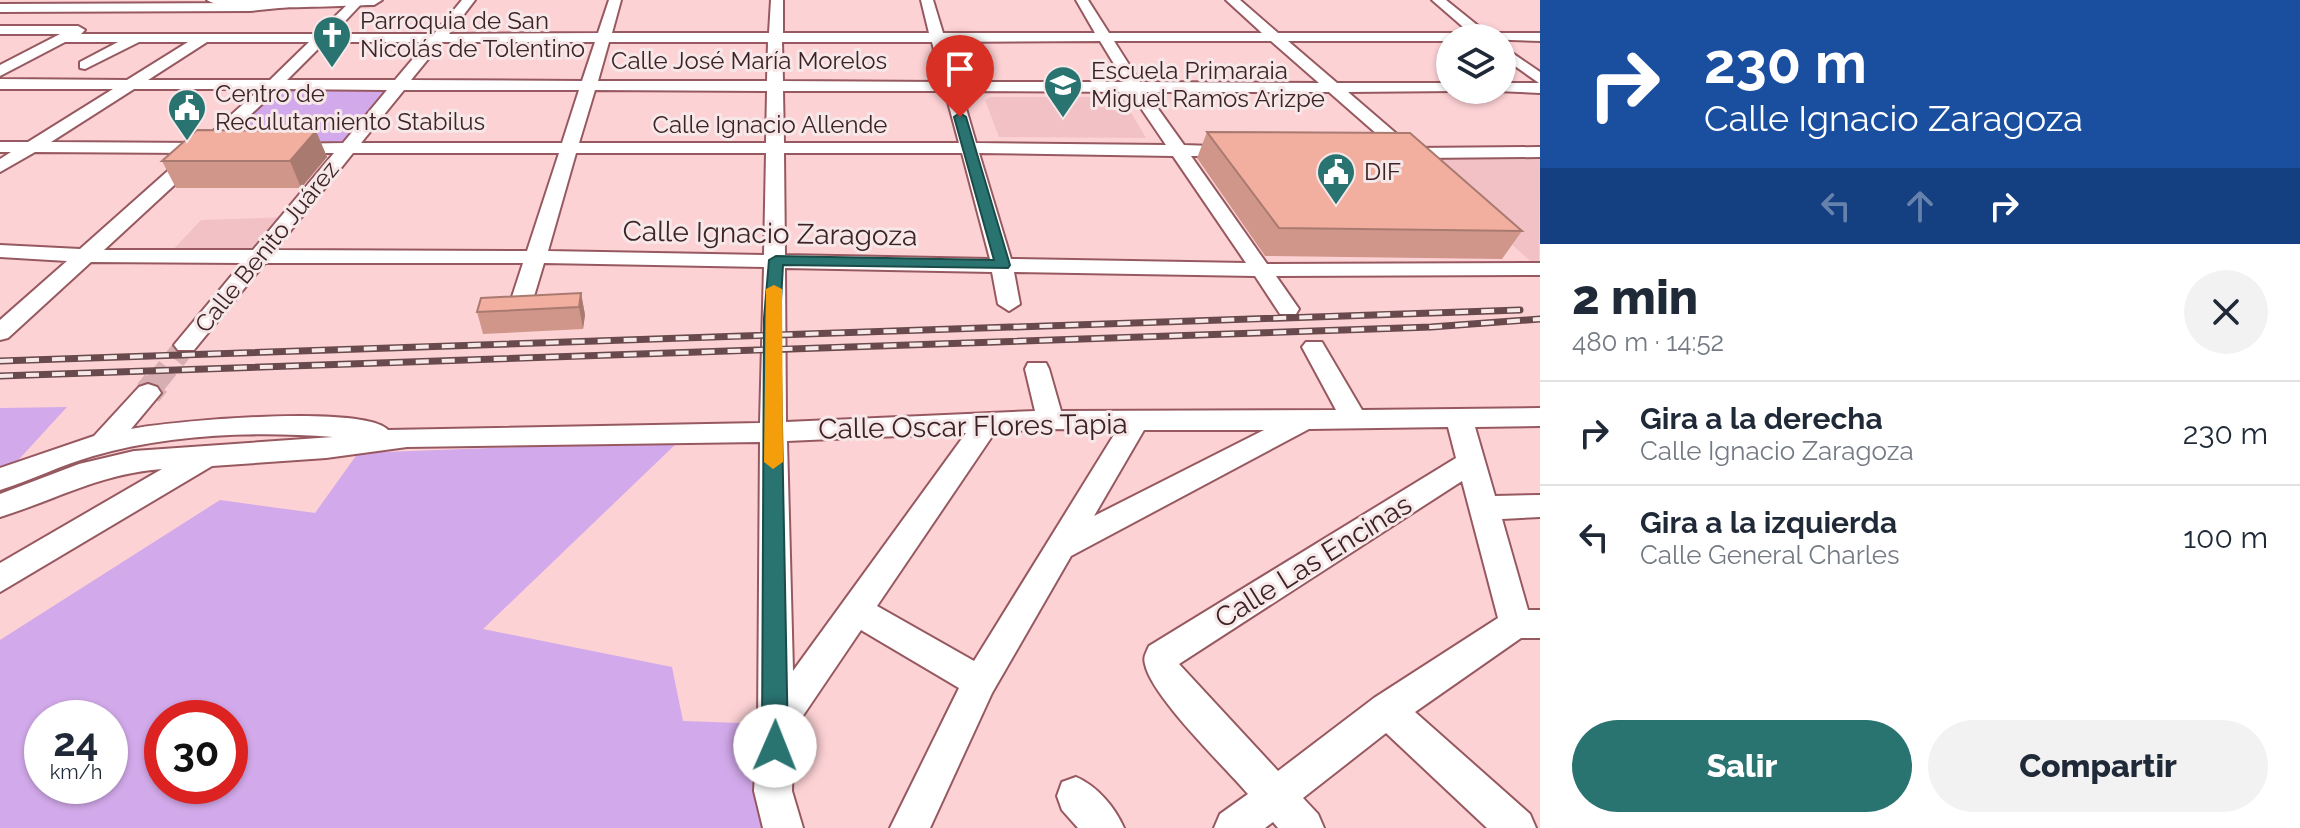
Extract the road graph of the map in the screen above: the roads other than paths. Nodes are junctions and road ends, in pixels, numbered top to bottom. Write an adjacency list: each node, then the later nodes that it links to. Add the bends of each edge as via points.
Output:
1 (134, 0): 16 (street)
2 (215, 0): 13 (main road)
3 (358, 0): 4 (main road); 13 (main road); 24 (street)
4 (374, 0)
5 (469, 0): 32 (street, Calle Benito Juárez)
6 (615, 0): 20 (street)
7 (777, 0): 21 (street)
8 (927, 0): 25 (street)
9 (1082, 0): 22 (street)
10 (1232, 0): 23 (street)
11 (1438, 0): 18 (street)
12 (35, 1): 15 (street)
13 (253, 5): 16 (street); 31 (street)
14 (0, 8): 15 (street)
15 (21, 8): 16 (street); 17 (street)
16 (119, 8): 29 (street)
17 (0, 18)
18 (1468, 24)
19 (0, 30): 29 (street)
20 (604, 36): 21 (street); 32 (street); 40 (street)
21 (775, 36): 25 (street); 41 (street)
22 (1104, 36): 23 (street); 25 (street); 45 (street)
23 (1272, 36): 26 (street); 46 (street)
24 (321, 37): 31 (street); 32 (street); 43 (street)
25 (937, 37): 42 (street)
26 (1436, 37)
27 (1516, 37): 28 (street)
28 (1540, 37)
29 (64, 38): 30 (street); 33 (street); 36 (street)
30 (137, 38): 31 (street); 35 (street)
31 (205, 38): 39 (street)
32 (439, 38): 44 (street, Calle Benito Juárez)
33 (0, 45)
34 (1516, 61): 37 (street)
35 (85, 65)
36 (0, 71)
37 (1540, 79)
38 (0, 84): 39 (street, Calle José María Morelos)
39 (132, 85): 43 (street, Calle José María Morelos); 51 (street)
40 (589, 85): 41 (street, Calle José María Morelos); 44 (street, Calle José María Morelos); 58 (street)
41 (775, 85): 42 (street, Calle José María Morelos); 55 (street)
42 (952, 86): 45 (street, Calle José María Morelos); 56 (street)
43 (272, 87): 44 (street, Calle José María Morelos); 52 (street)
44 (397, 87): 57 (street, Calle Benito Juárez)
45 (1135, 87): 46 (street, Calle José María Morelos); 59 (street)
46 (1332, 88): 47 (street, Calle José María Morelos); 63 (street)
47 (1436, 88)
48 (1516, 88): 49 (street)
49 (1540, 88)
50 (0, 147): 51 (street)
51 (36, 147): 52 (street); 64 (street)
52 (203, 148): 53 (street); 68 (street)
53 (234, 148)
54 (265, 148): 57 (street, Calle Ignacio Allende)
55 (774, 148): 56 (street, Calle Ignacio Allende); 58 (street, Calle Ignacio Allende); 71 (street)
56 (968, 148): 59 (street, Calle Ignacio Allende); 72 (street)
57 (347, 149): 58 (street, Calle Ignacio Allende); 69 (street, Calle Benito Juárez)
58 (571, 150): 70 (street)
59 (1178, 150): 60 (street, Calle Ignacio Allende); 74 (street)
60 (1255, 151)
61 (1378, 152): 63 (street)
62 (1540, 152): 63 (street)
63 (1409, 153): 65 (street)
64 (0, 167)
65 (1432, 174)
66 (1512, 248): 73 (street)
67 (0, 251): 68 (street, Calle Ignacio Zaragoza)
68 (88, 256): 69 (street, Calle Ignacio Zaragoza); 78 (street)
69 (259, 256): 70 (street, Calle Ignacio Zaragoza); 79 (street, Calle Benito Juárez)
70 (536, 257): 71 (street, Calle Ignacio Zaragoza); 75 (street)
71 (776, 260): 72 (street, Calle Ignacio Zaragoza); 91 (street)
72 (1002, 265): 74 (street, Calle Ignacio Zaragoza); 76 (street)
73 (1538, 269): 74 (street, Calle Ignacio Zaragoza)
74 (1261, 270): 77 (street)
75 (521, 303)
76 (1009, 304)
77 (1288, 309)
78 (0, 333)
79 (186, 345)
80 (1314, 347): 87 (street)
81 (1037, 369): 85 (street)
82 (148, 393): 93 (street)
83 (1540, 417): 84 (street, Calle Oscar Flores Tapia)
84 (1459, 418): 87 (street, Calle Oscar Flores Tapia); 95 (street)
85 (1050, 420): 88 (street, Calle Oscar Flores Tapia); 89 (street, Calle Oscar Flores Tapia)
86 (1305, 420): 87 (street, Calle Oscar Flores Tapia); 88 (street, Calle Oscar Flores Tapia); 100 (street)
87 (1354, 420)
88 (1135, 422): 100 (street)
89 (987, 423): 91 (street, Calle Oscar Flores Tapia); 102 (street)
90 (231, 428): 92 (street, Calle Oscar Flores Tapia, via 334,426); 93 (street, Calle Oscar Flores Tapia); 94 (street)
91 (773, 432): 92 (street, Calle Oscar Flores Tapia); 106 (street)
92 (407, 437): 94 (street, Calle Oscar Flores Tapia)
93 (103, 443): 96 (street, Calle Oscar Flores Tapia)
94 (209, 455): 97 (street, Calle Oscar Flores Tapia, via 89,471); 101 (street)
95 (1470, 463): 99 (street); 108 (street, Calle Las Encinas, via 1163,654 1168,678)
96 (0, 479)
97 (0, 506)
98 (1540, 506): 99 (street)
99 (1485, 508): 103 (street)
100 (1059, 548): 104 (street)
101 (0, 579)
102 (857, 611): 104 (street); 106 (street)
103 (1528, 624): 105 (street)
104 (980, 682): 110 (street)
105 (1387, 710): 108 (street); 114 (street)
106 (776, 724): 109 (street, via 773,791)
107 (1076, 796): 111 (street)
108 (1273, 796): 112 (street); 113 (street)
109 (783, 828)
110 (910, 828)
111 (1104, 828)
112 (1234, 828)
113 (1304, 828)
114 (1516, 828)

